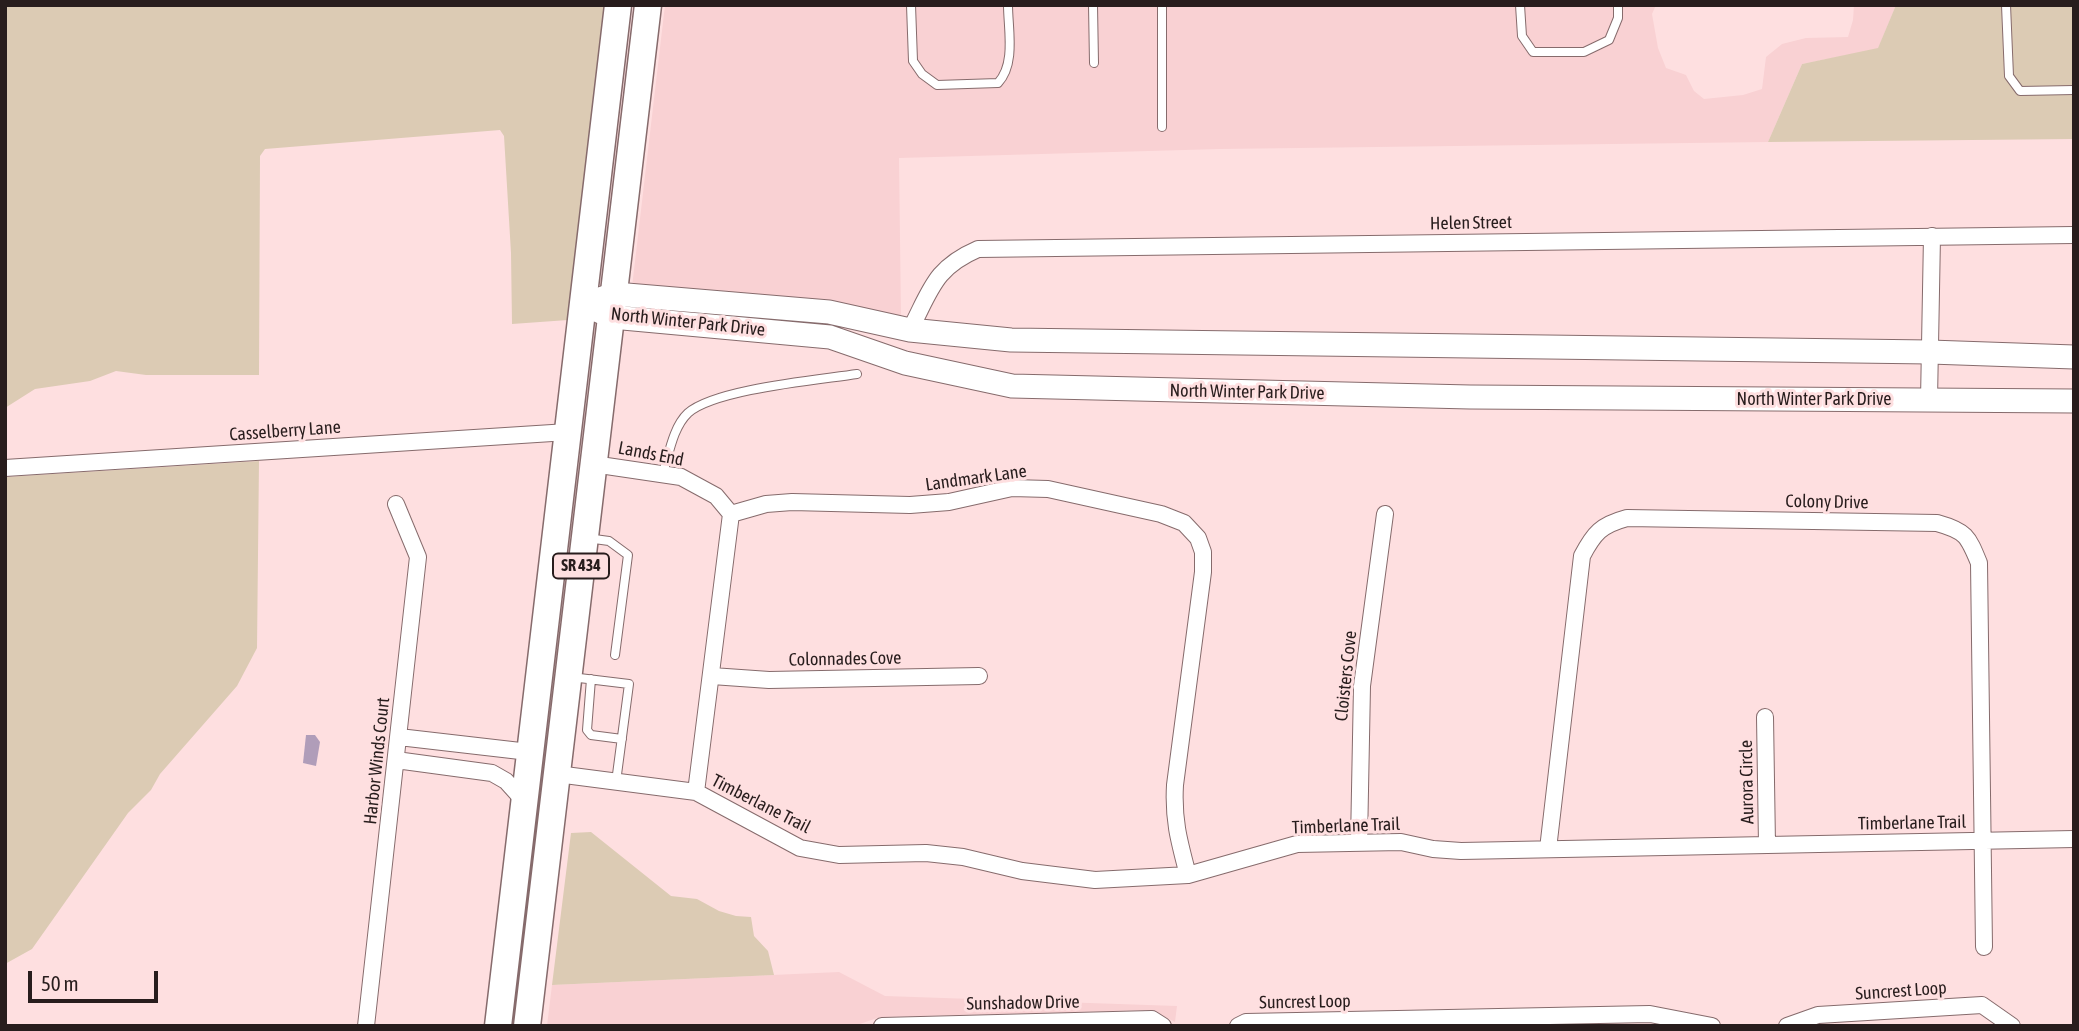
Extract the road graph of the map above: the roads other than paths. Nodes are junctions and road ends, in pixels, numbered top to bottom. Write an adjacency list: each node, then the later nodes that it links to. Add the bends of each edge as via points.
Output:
1 (618, 5): 15 (main road, SR 434)
2 (648, 5): 16 (main road, SR 434)
3 (911, 5): 4 (lane, via 913,61 937,85 998,83 1005,76)
4 (1008, 5)
5 (1093, 5): 10 (lane)
6 (1162, 5): 12 (lane)
7 (1520, 5): 8 (lane, via 1522,36 1533,52 1584,52 1609,40)
8 (1618, 5)
9 (2006, 5): 11 (lane, via 2010,76 2020,91)
10 (1094, 63)
11 (2074, 90)
12 (1162, 127)
13 (2074, 235): 14 (street, Helen Street)
14 (1932, 236): 17 (street, Helen Street, via 978,249 945,268); 18 (street)
15 (583, 304): 16 (street, North Winter Park Drive); 23 (main road, SR 434)
16 (613, 306): 17 (street, North Winter Park Drive, via 829,312); 21 (street, North Winter Park Drive, via 830,337 905,363 1012,386 1470,397); 24 (main road, SR 434)
17 (910, 330): 18 (street, North Winter Park Drive, via 1011,341)
18 (1930, 352): 19 (street, North Winter Park Drive); 21 (street)
19 (2074, 357)
20 (857, 374): 26 (lane, via 708,401 688,414 676,431)
21 (1929, 400): 22 (street, North Winter Park Drive)
22 (2074, 401)
23 (568, 432): 25 (street, Casselberry Lane); 35 (main road, SR 434)
24 (593, 464): 26 (street, Lands End); 30 (main road, SR 434)
25 (5, 468)
26 (663, 473): 28 (street, Lands End, via 716,496)
27 (397, 504): 37 (street, Harbor Winds Court, via 418,557)
28 (731, 514): 32 (street); 53 (street, Landmark Lane, via 792,502 949,502 1012,488 1048,489 1184,523 1203,552 1173,813)
29 (1385, 514): 50 (street, Cloisters Cove, via 1363,686)
30 (584, 538): 31 (lane, via 610,541 628,555); 34 (main road, SR 434)
31 (615, 655)
32 (712, 676): 33 (street, Colonnades Cove, via 769,680); 45 (street)
33 (979, 677)
34 (580, 678): 38 (lane, via 593,707 587,730 591,735); 38 (lane, via 629,684 620,712); 43 (main road, SR 434)
35 (534, 712): 40 (main road, SR 434); 43 (main road, via 544,758)
36 (1765, 718): 51 (street, Aurora Circle)
37 (399, 737): 39 (street); 41 (street, Harbor Winds Court)
38 (622, 738): 44 (lane)
39 (456, 743): 40 (street); 42 (street)
40 (530, 752): 46 (main road, SR 434); 47 (main road, via 544,782)
41 (396, 760): 42 (street); 58 (street, Harbor Winds Court)
42 (453, 768): 46 (street, via 492,773 506,780)
43 (557, 774): 44 (street, Timberlane Trail); 47 (main road, SR 434)
44 (616, 782): 45 (street, Timberlane Trail)
45 (696, 792): 53 (street, Timberlane Trail, via 800,848 839,855 926,853 1095,880)
46 (524, 801): 59 (main road, SR 434)
47 (551, 815): 60 (main road, SR 434)
48 (2074, 839): 49 (street, Timberlane Trail)
49 (1983, 840): 51 (street, Timberlane Trail); 52 (street, Colony Drive, via 1979,563 1958,528 1937,523 1627,519 1609,523 1593,535 1582,556); 54 (street, Colony Drive)
50 (1359, 842): 52 (street, Timberlane Trail, via 1401,842 1461,851); 53 (street, Timberlane Trail, via 1297,844)
51 (1767, 845): 52 (street, Timberlane Trail)
52 (1548, 849)
53 (1188, 875)
54 (1984, 947)
55 (1491, 1021): 56 (street, Suncrest Loop); 64 (street, Suncrest Loop, via 1650,1014)
56 (1373, 1023): 63 (street, Suncrest Loop, via 1246,1022)
57 (1039, 1024): 61 (street, Sunshadow Drive); 62 (street, Sunshadow Drive, via 1152,1019)
58 (366, 1026)
59 (498, 1026)
60 (527, 1026)
61 (882, 1026)
62 (1163, 1026)
63 (1238, 1026)
64 (1712, 1026)
65 (1787, 1026): 66 (street, Suncrest Loop, via 1818,1015 1982,1005)
66 (2012, 1026)

